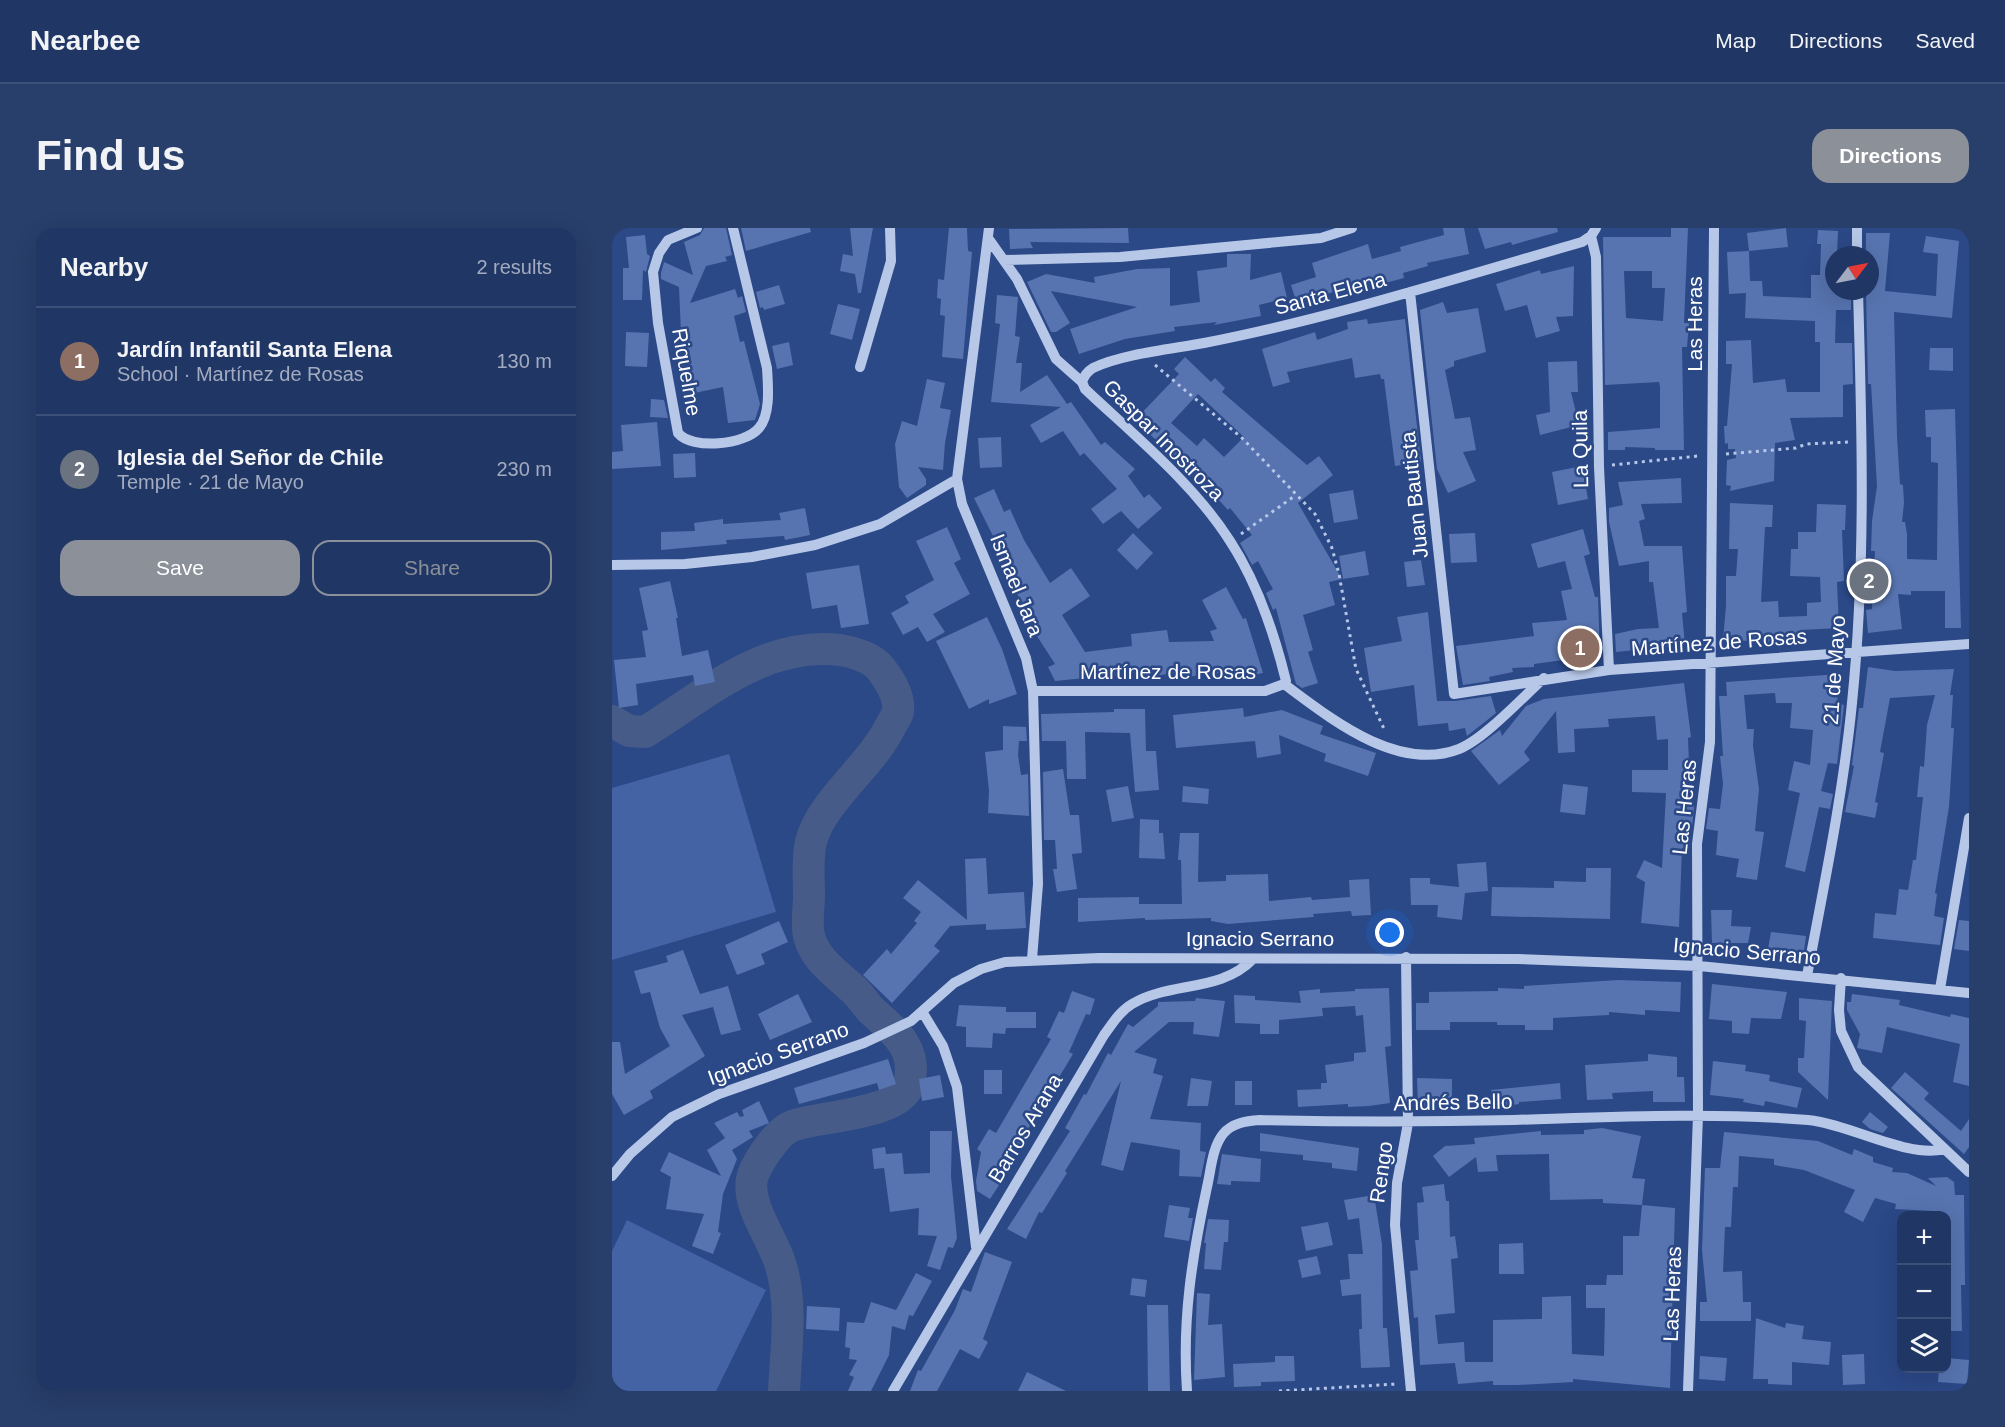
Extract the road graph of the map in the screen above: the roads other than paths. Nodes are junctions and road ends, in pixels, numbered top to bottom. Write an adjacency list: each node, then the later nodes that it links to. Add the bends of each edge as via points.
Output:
1 (697, 228): 2 (street, Riquelme, via 669,240 659,253 653,272 678,433 684,440 702,444 744,439 753,433 760,428 767,400 767,368)
2 (733, 228)
3 (890, 228): 13 (street, via 891,261)
4 (1352, 228): 10 (street, via 1321,238 1120,257)
5 (1714, 228): 19 (street, Las Heras)
6 (1857, 228): 9 (street)
7 (1593, 232): 11 (street, Santa Elena, via 1582,242); 20 (street, La Quila)
8 (988, 233): 10 (street, Gaspar Inostroza); 15 (street, Ismael Jara)
9 (1857, 246)
10 (1004, 260): 14 (street, Gaspar Inostroza, via 1056,359)
11 (1410, 292): 14 (street, Santa Elena, via 1252,333 1143,354 1093,368); 24 (street, Juan Bautista)
12 (1858, 300): 18 (street, 21 de Mayo, via 1863,491)
13 (860, 367)
14 (1082, 382): 22 (street, Gaspar Inostroza, via 1202,503 1230,541 1268,618)
15 (957, 479): 16 (street, via 880,524 815,545 685,564); 23 (street, Ismael Jara, via 962,504 1026,658)
16 (612, 565)
17 (1969, 644): 18 (street, Martínez de Rosas)
18 (1856, 651): 19 (street, Martínez de Rosas); 30 (street, 21 de Mayo, via 1844,771)
19 (1712, 661): 20 (street, Martínez de Rosas); 29 (street, Las Heras, via 1709,760 1697,844)
20 (1609, 670): 21 (street, Martínez de Rosas)
21 (1545, 678): 22 (street, Martínez de Rosas, via 1475,739 1435,754 1395,748 1350,733); 24 (street, Martínez de Rosas)
22 (1284, 684): 23 (street, Martínez de Rosas, via 1265,691)
23 (1033, 691): 27 (street, Ismael Jara, via 1038,884)
24 (1454, 694)
25 (1969, 818): 32 (street)
26 (1406, 957): 28 (street, Ignacio Serrano); 29 (street, Ignacio Serrano); 36 (street, Rengo)
27 (1032, 959): 28 (street, Ignacio Serrano); 34 (street, Ignacio Serrano, via 981,969 954,983)
28 (1252, 959): 40 (street, Barros Arana, via 1228,977 1148,996 1118,1015)
29 (1699, 966): 30 (street, Ignacio Serrano); 35 (street, Las Heras)
30 (1807, 976): 31 (street, Ignacio Serrano)
31 (1841, 978): 32 (street, Ignacio Serrano); 37 (street, via 1839,1021 1851,1056 1865,1075)
32 (1940, 988): 33 (street, Ignacio Serrano)
33 (1969, 993)
34 (923, 1013): 39 (street, Ignacio Serrano, via 864,1043 719,1094 672,1117 637,1147); 40 (street, via 943,1046 957,1087)
35 (1698, 1115): 36 (street, Andrés Bello); 37 (street, Andrés Bello, via 1815,1121 1919,1151); 44 (street, Las Heras)
36 (1408, 1123): 41 (street, Rengo, via 1397,1184 1395,1225); 43 (street, Andrés Bello, via 1260,1120 1240,1123 1223,1134 1215,1149 1187,1291)
37 (1944, 1149): 38 (street)
38 (1969, 1172)
39 (612, 1176)
40 (976, 1247): 42 (street, Barros Arana)
41 (1410, 1387)
42 (892, 1391)
43 (1187, 1391)
44 (1688, 1391)

